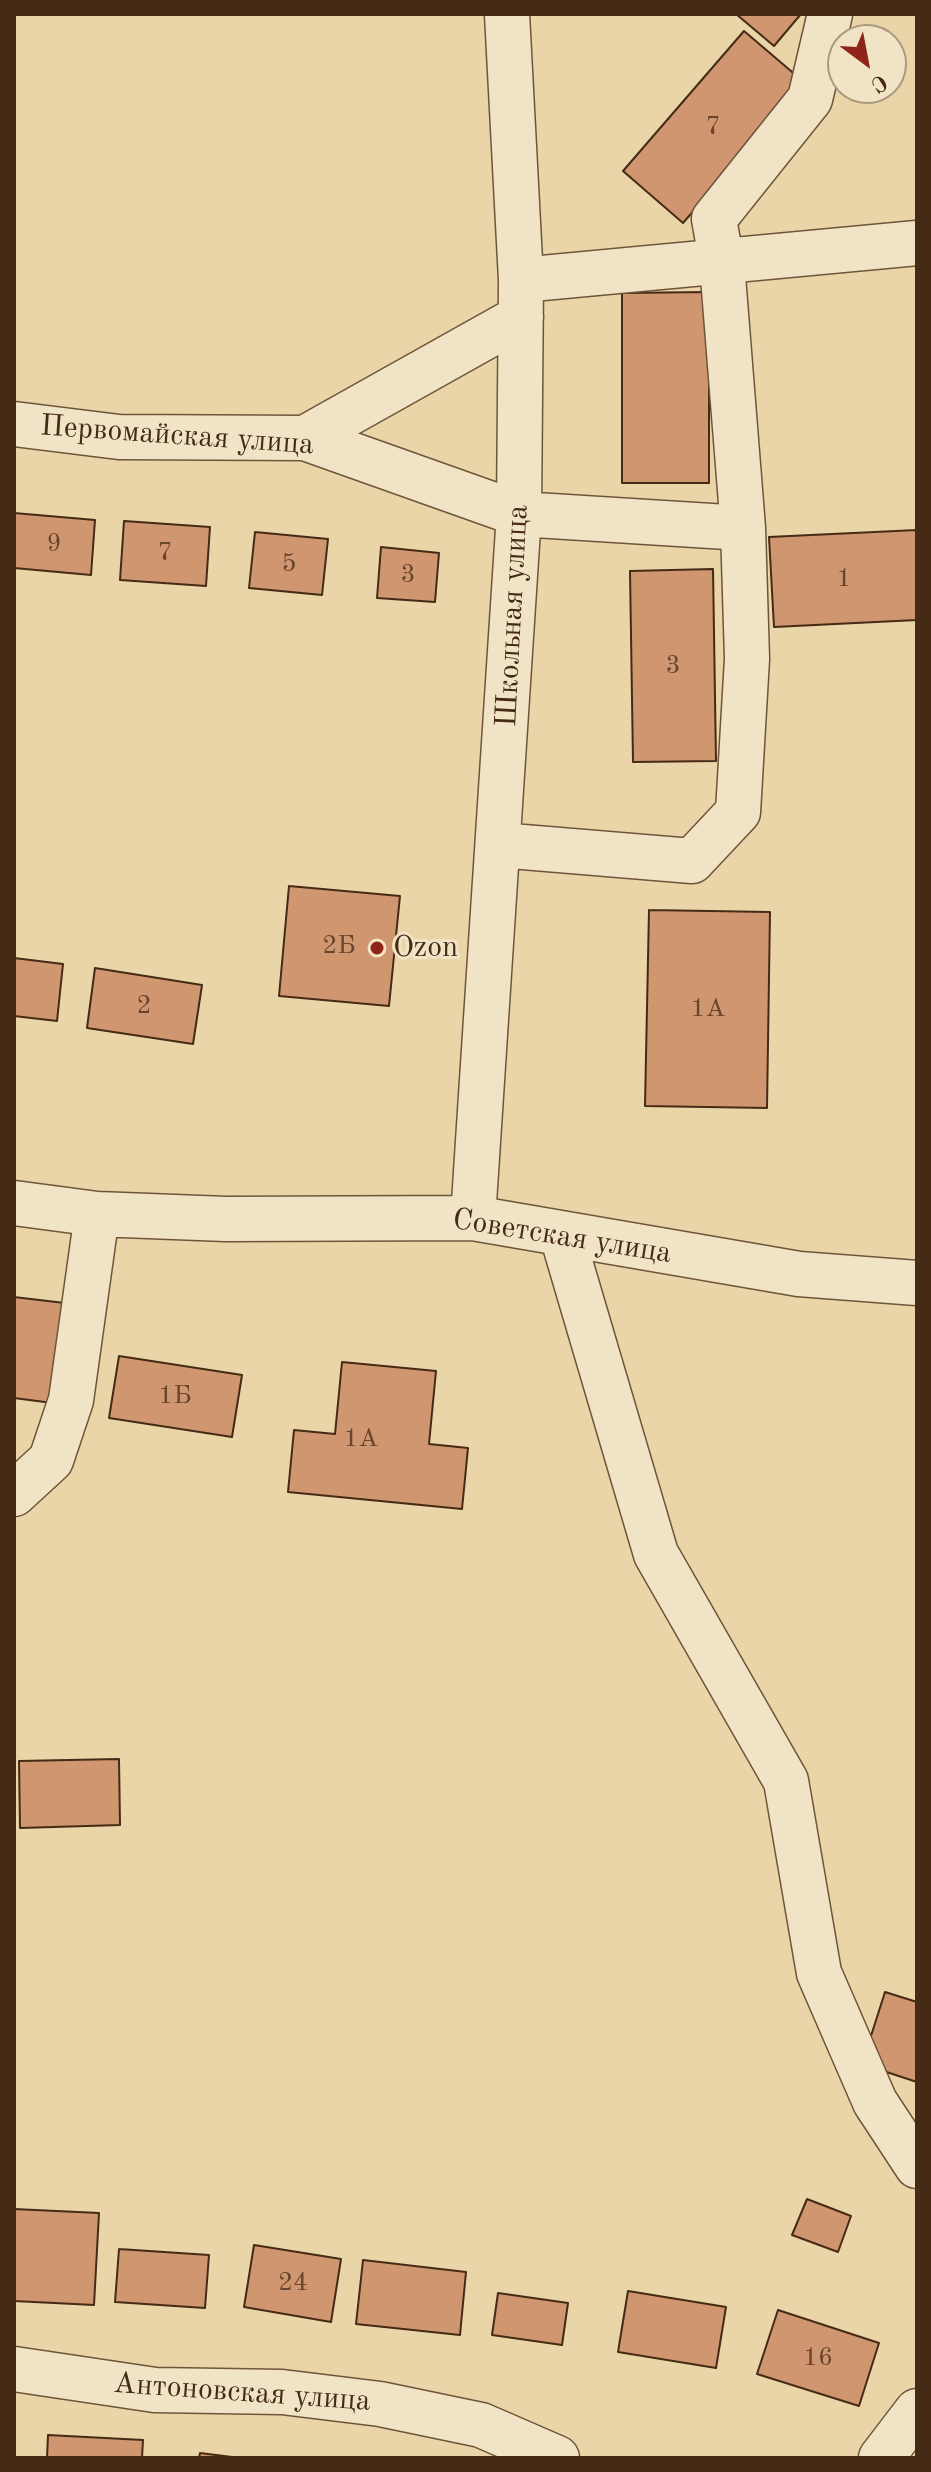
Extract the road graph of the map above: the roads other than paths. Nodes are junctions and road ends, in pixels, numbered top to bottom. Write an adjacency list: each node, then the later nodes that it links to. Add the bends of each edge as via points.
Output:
1 (507, 14): 5 (street, Школьная улица)
2 (830, 14): 4 (street, via 810,99 714,219)
3 (917, 243): 4 (street)
4 (722, 264): 5 (street); 9 (street)
5 (521, 298): 7 (street); 8 (street, Школьная улица)
6 (14, 424): 7 (street, Первомайская улица, via 119,437)
7 (305, 438): 8 (street, Первомайская улица)
8 (519, 514): 9 (street, Первомайская улица); 10 (street, Школьная улица)
9 (743, 528): 10 (street, via 747,659 738,812 692,861)
10 (499, 845): 13 (street, Школьная улица)
11 (14, 1203): 12 (street, Советская улица)
12 (97, 1214): 13 (street, Советская улица); 16 (street, via 71,1400 51,1460)
13 (473, 1218): 14 (street, Советская улица)
14 (562, 1235): 15 (street, Советская улица, via 799,1274); 17 (street, via 656,1554 786,1781 819,1973 875,2102)
15 (917, 1283)
16 (14, 1494)
17 (917, 2166)
18 (14, 2369): 20 (street, Антоновская улица, via 155,2390 282,2392 380,2404 481,2425)
19 (917, 2411): 21 (street)
20 (557, 2458)
21 (881, 2458)

